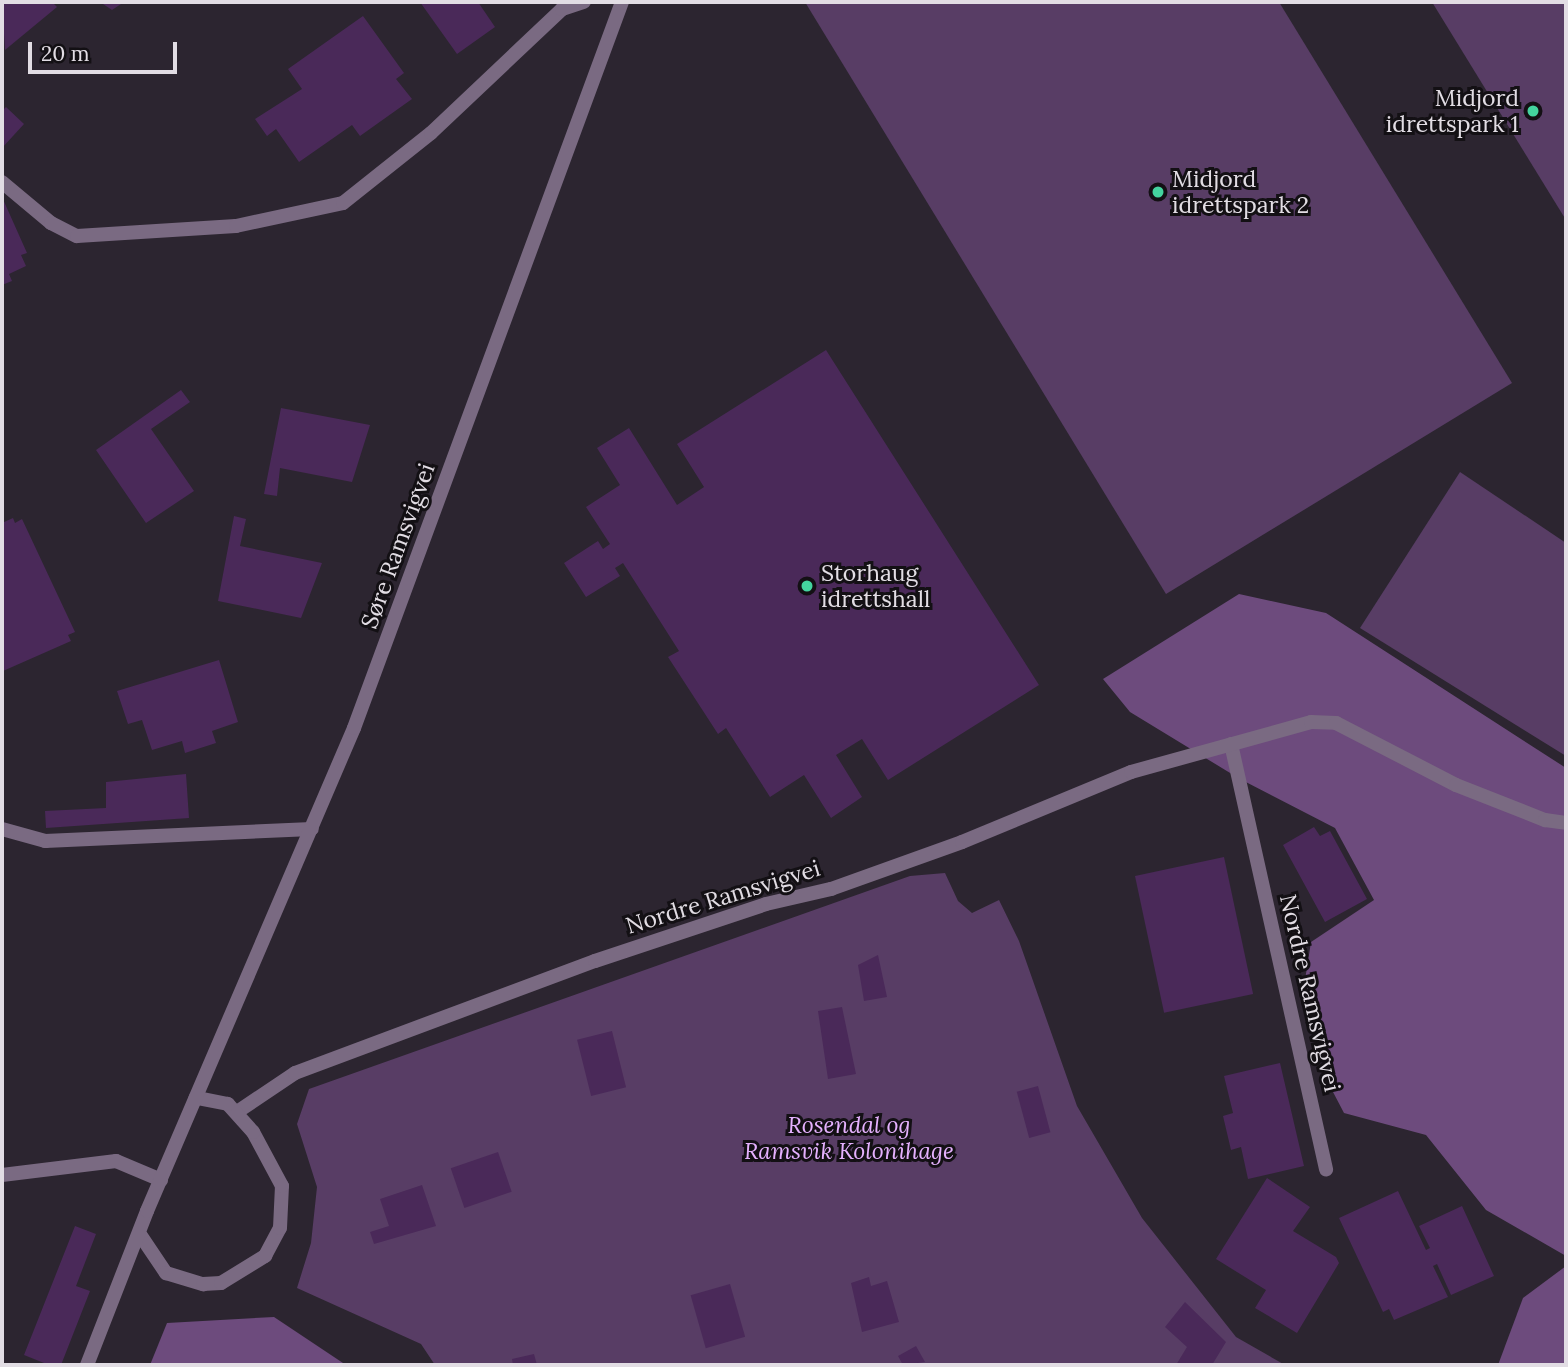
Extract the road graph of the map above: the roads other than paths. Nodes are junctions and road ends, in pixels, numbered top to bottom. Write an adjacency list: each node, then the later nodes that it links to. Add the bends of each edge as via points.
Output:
1 (584, 2): 3 (street, via 562,9 431,133 342,203 236,226 77,236 51,223)
2 (622, 2): 7 (street, Søre Ramsvigvei, via 419,556)
3 (2, 182)
4 (1231, 744): 5 (street, Nordre Ramsvigvei, via 1311,722 1336,723 1457,785 1545,820); 9 (street, Nordre Ramsvigvei, via 1131,772 962,842 831,889 766,904 595,961 295,1073); 10 (street, Nordre Ramsvigvei)
5 (1566, 823)
6 (2, 829): 7 (street, via 45,841)
7 (312, 829): 8 (street, Søre Ramsvigvei)
8 (196, 1098): 9 (street, via 216,1099); 12 (street, Søre Ramsvigvei)
9 (237, 1112): 13 (street, via 282,1186 284,1214 265,1256 235,1277 203,1284 166,1273)
10 (1326, 1170)
11 (2, 1175): 12 (street, via 116,1161)
12 (161, 1180): 13 (street, Søre Ramsvigvei)
13 (141, 1236): 14 (street, Søre Ramsvigvei)
14 (87, 1365)

